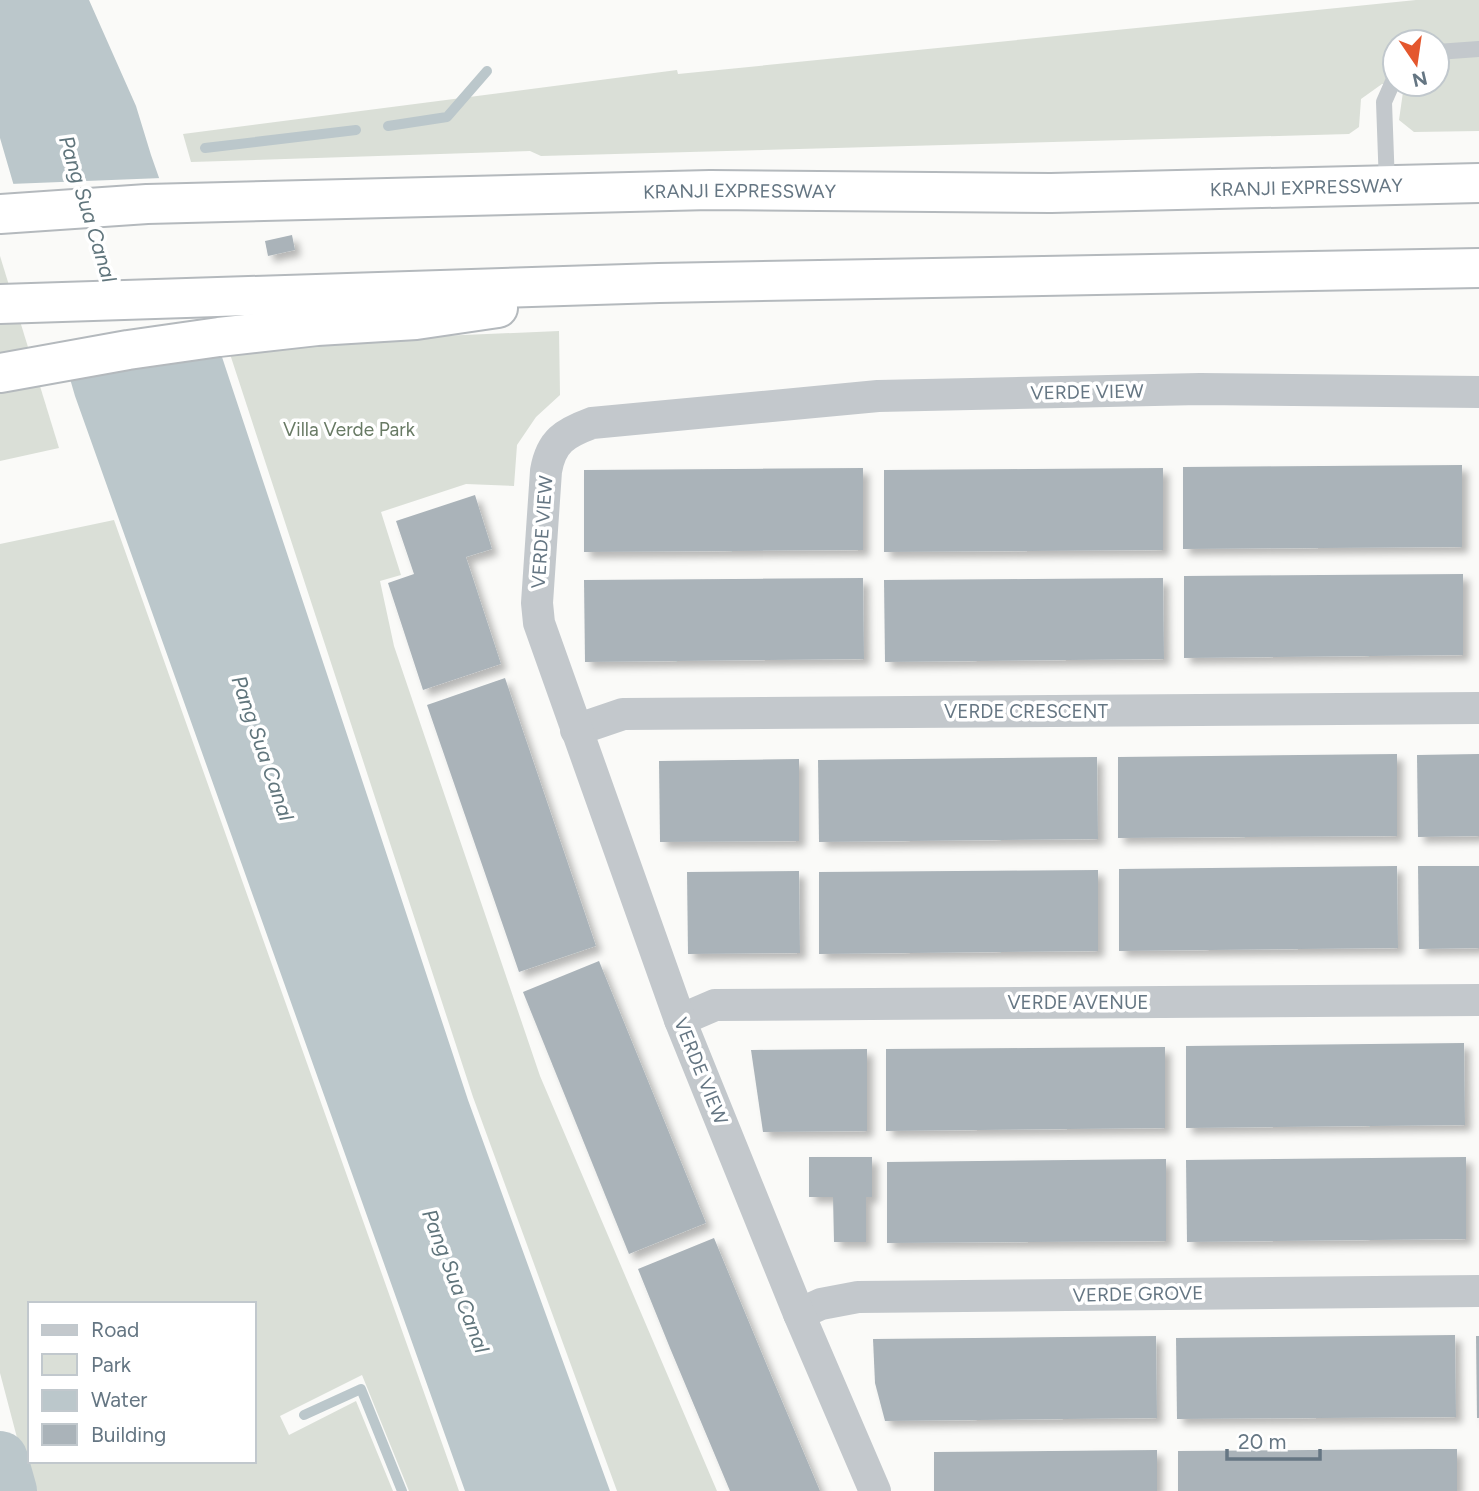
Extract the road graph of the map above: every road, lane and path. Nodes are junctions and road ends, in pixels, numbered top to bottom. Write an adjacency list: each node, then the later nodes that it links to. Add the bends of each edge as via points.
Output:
1 (1479, 49): 2 (lane)
2 (1451, 51)
3 (1386, 98): 5 (lane)
4 (1479, 183): 5 (highway, KRANJI EXPRESSWAY)
5 (1387, 185): 6 (highway, KRANJI EXPRESSWAY, via 1051,193 710,190 147,204)
6 (0, 214)
7 (1479, 268): 8 (highway)
8 (659, 283): 9 (highway); 10 (highway, via 416,320 219,337)
9 (0, 304)
10 (0, 373)
11 (1479, 392): 13 (street, VERDE VIEW, via 1200,389 878,396 592,423 566,432 547,463 537,603 539,623)
12 (1479, 708): 13 (street, VERDE CRESCENT, via 624,714)
13 (576, 730): 15 (street, VERDE VIEW)
14 (1479, 1000): 15 (street, VERDE AVENUE, via 715,1005)
15 (680, 1020): 17 (street, VERDE VIEW)
16 (1479, 1292): 17 (street, VERDE GROVE, via 858,1297 821,1304)
17 (799, 1314): 18 (street, VERDE VIEW)
18 (875, 1491)

